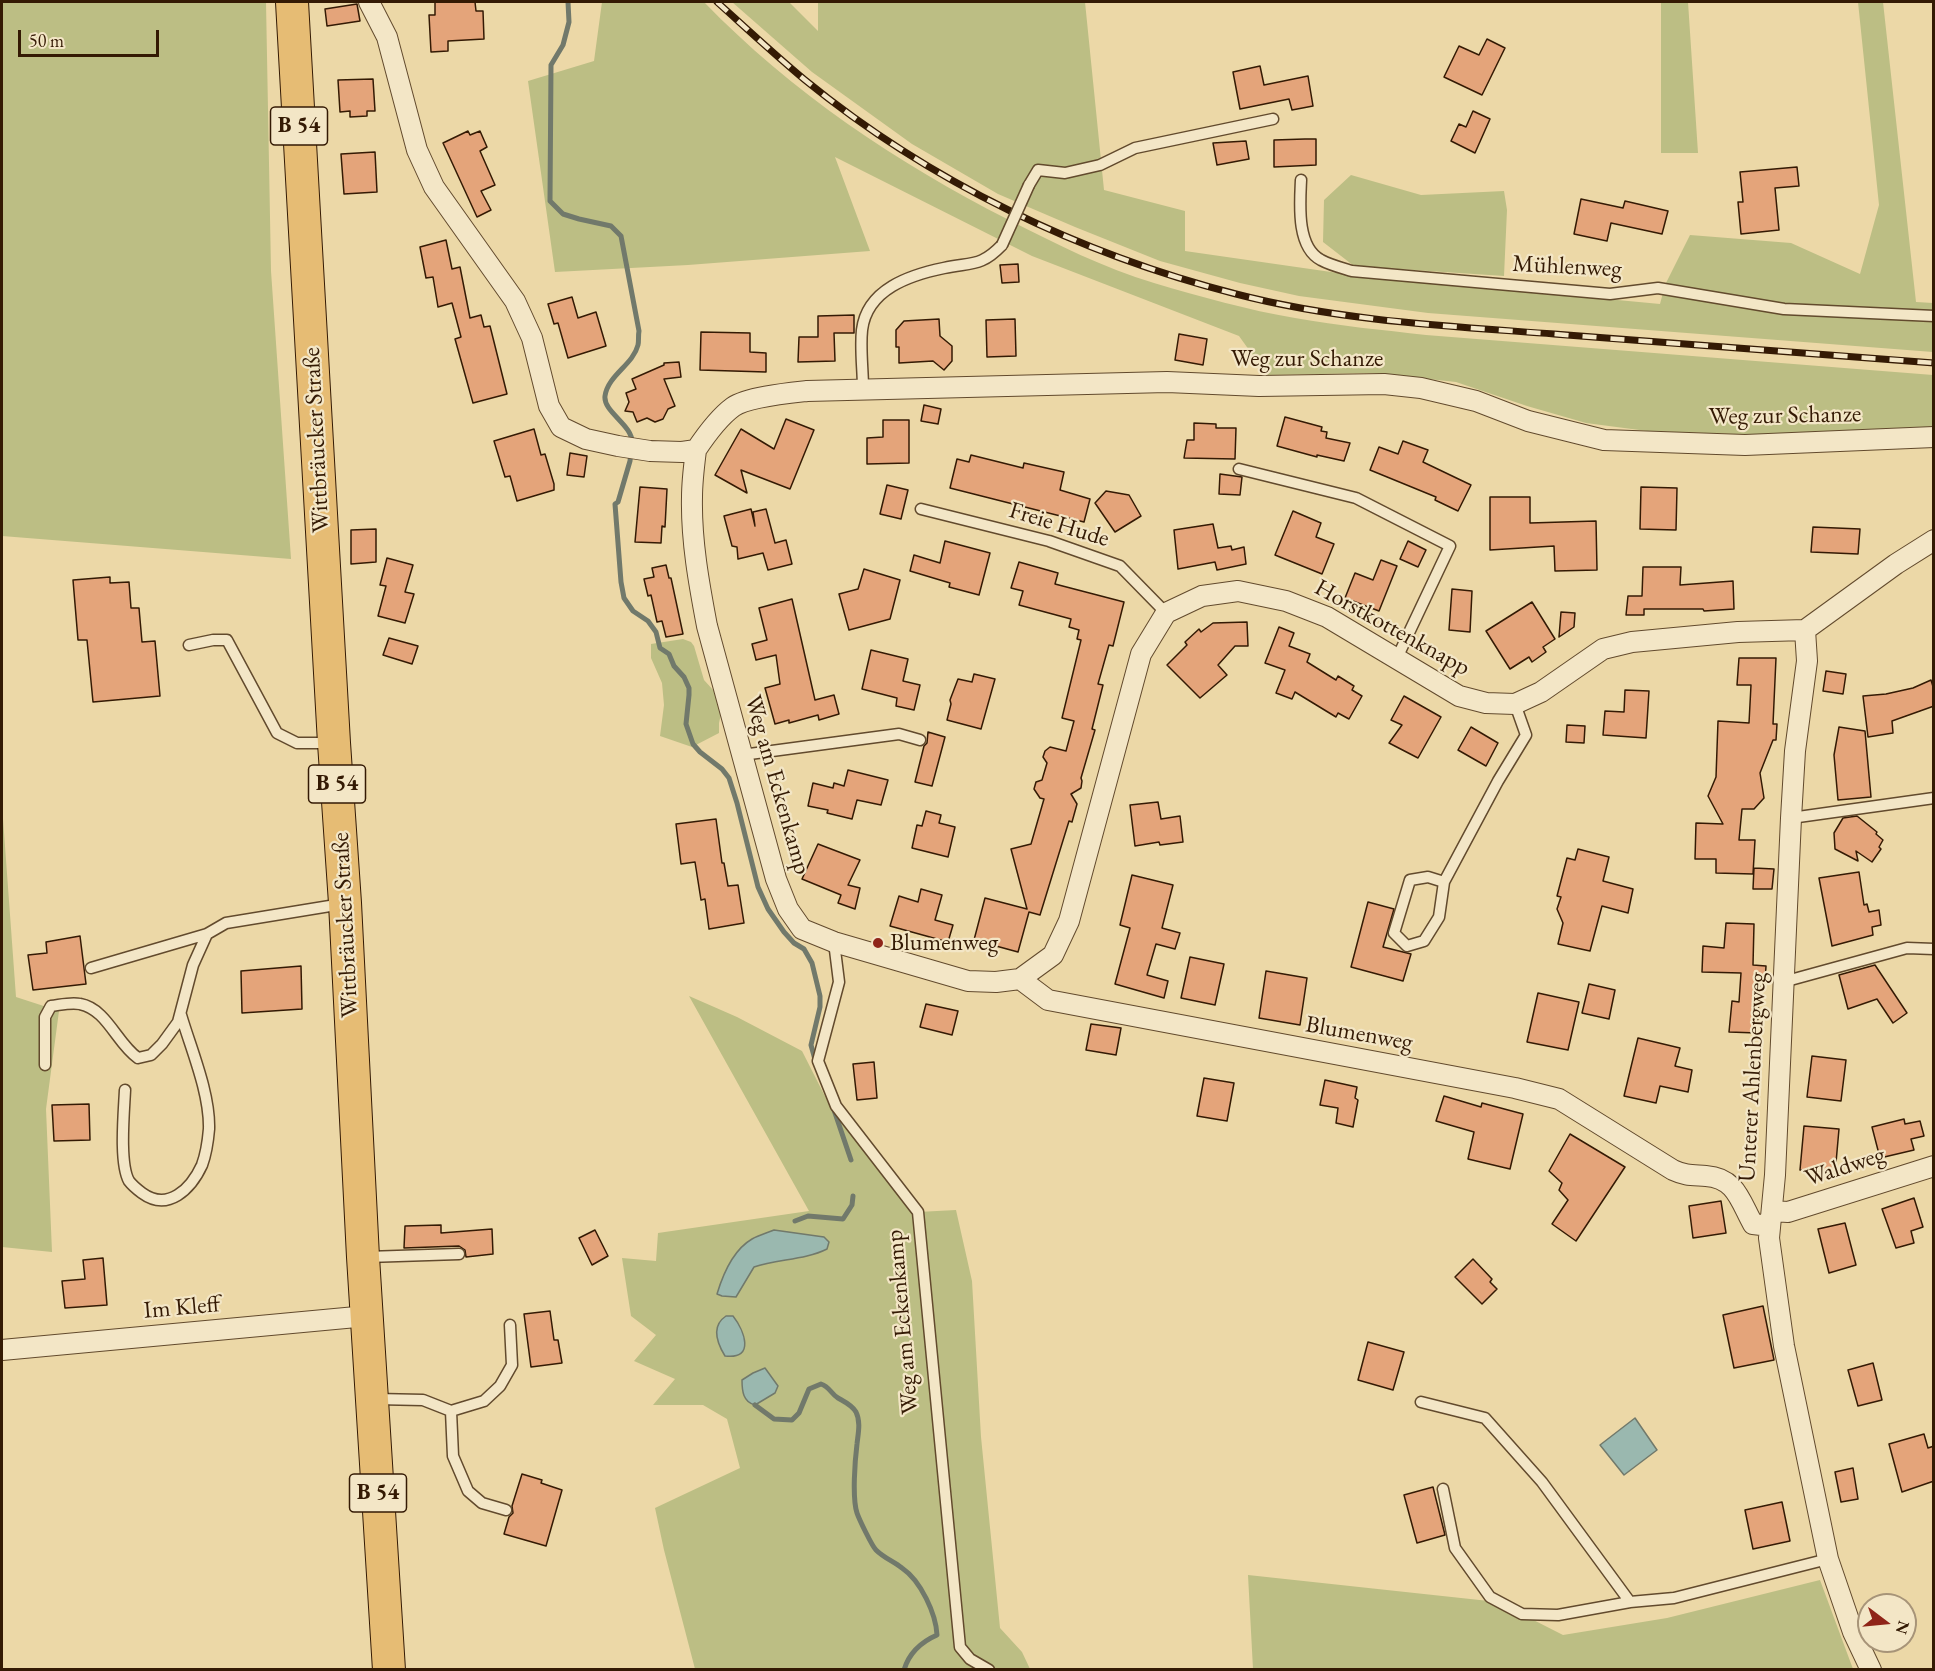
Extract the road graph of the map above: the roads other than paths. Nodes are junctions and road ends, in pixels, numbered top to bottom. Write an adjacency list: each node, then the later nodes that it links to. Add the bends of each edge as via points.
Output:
1 (292, 2): 18 (main road, Wittbräucker Straße / B 54)
2 (369, 2): 8 (street, via 387,37 417,150 434,187 515,301 532,338 549,406 561,427 586,439 618,446 650,451)
3 (1272, 119): 6 (lane, bridge, via 1136,148 1100,165 1065,173 1038,170 1002,245 990,257 905,280 874,299 862,330)
4 (1301, 180): 5 (lane, Mühlenweg, via 1299,212 1310,250 1319,259 1352,271 1610,294 1658,288 1784,309)
5 (1934, 316)
6 (863, 389): 7 (street, Weg zur Schanze, via 1167,382 1259,386 1384,384 1476,401 1528,421 1604,440 1745,445); 8 (street, Weg zur Schanze, via 772,395 734,406)
7 (1934, 438)
8 (696, 450): 19 (street, Weg am Eckenkamp, via 692,496 699,585)
9 (1239, 469): 15 (lane, via 1356,498 1450,546)
10 (921, 509): 12 (lane, Freie Hude, via 1049,541 1120,566)
11 (1934, 540): 13 (street)
12 (1166, 613): 15 (street, Horstkottenknapp, via 1202,596 1238,591 1286,601 1327,617); 28 (street, via 1141,654 1070,921 1053,955)
13 (1805, 630): 16 (street, Horstkottenknapp, via 1738,632 1632,642 1602,649 1541,692); 21 (street, Unterer Ahlenbergweg, via 1807,661)
14 (189, 645): 18 (lane, via 227,640 277,733 297,743)
15 (1397, 658): 16 (street, Horstkottenknapp, via 1459,696 1486,703)
16 (1515, 704): 22 (lane, via 1526,735)
17 (920, 740): 19 (lane, via 899,734)
18 (334, 743): 23 (main road, Wittbräucker Straße / B 54)
19 (742, 755): 25 (street, Weg am Eckenkamp, via 788,909 802,929)
20 (1934, 798): 21 (lane)
21 (1791, 818): 29 (street, Unterer Ahlenbergweg)
22 (1444, 882): 22 (lane, via 1439,917 1424,941 1407,946 1394,933 1410,880 1428,877)
23 (345, 903): 24 (lane, via 226,923); 36 (main road, Wittbräucker Straße / B 54)
24 (207, 934): 27 (lane); 30 (lane, via 193,965)
25 (834, 942): 28 (street, via 968,981); 48 (lane, Weg am Eckenkamp, via 839,982 818,1061 836,1106 918,1212 960,1647 970,1659)
26 (1934, 949): 29 (lane, via 1907,948)
27 (91, 968)
28 (1020, 979): 34 (street, Blumenweg, via 1047,1000 1559,1099 1673,1170 1686,1176 1724,1179 1732,1185 1753,1224)
29 (1783, 982): 34 (street, Unterer Ahlenbergweg)
30 (181, 1015): 31 (lane, via 162,1044 151,1055 138,1058 96,1011 80,1004 51,1006 45,1017); 32 (lane, via 206,1102 209,1128 202,1164 178,1195 163,1201 150,1199 128,1180 123,1153)
31 (45, 1065)
32 (125, 1090)
33 (1934, 1166): 34 (street, Waldweg)
34 (1771, 1218): 45 (street, Unterer Ahlenbergweg, via 1770,1258 1784,1346)
35 (459, 1254): 36 (lane)
36 (363, 1257): 37 (main road, Wittbräucker Straße / B 54)
37 (367, 1316): 39 (street, Im Kleff); 40 (main road, Wittbräucker Straße / B 54)
38 (510, 1325): 42 (lane, via 512,1365 500,1386 484,1401)
39 (2, 1350)
40 (373, 1399): 42 (lane, via 423,1400); 47 (main road, Wittbräucker Straße / B 54)
41 (1421, 1401): 46 (lane, via 1485,1418 1542,1482)
42 (451, 1412): 44 (lane, via 453,1456 468,1491 482,1503)
43 (1443, 1489): 46 (lane, via 1455,1548 1490,1597 1522,1614 1558,1615)
44 (506, 1510)
45 (1828, 1558): 46 (lane, via 1674,1598); 49 (street, Unterer Ahlenbergweg, via 1853,1632)
46 (1630, 1602)
47 (389, 1670)
48 (989, 1670)
49 (1871, 1670)

